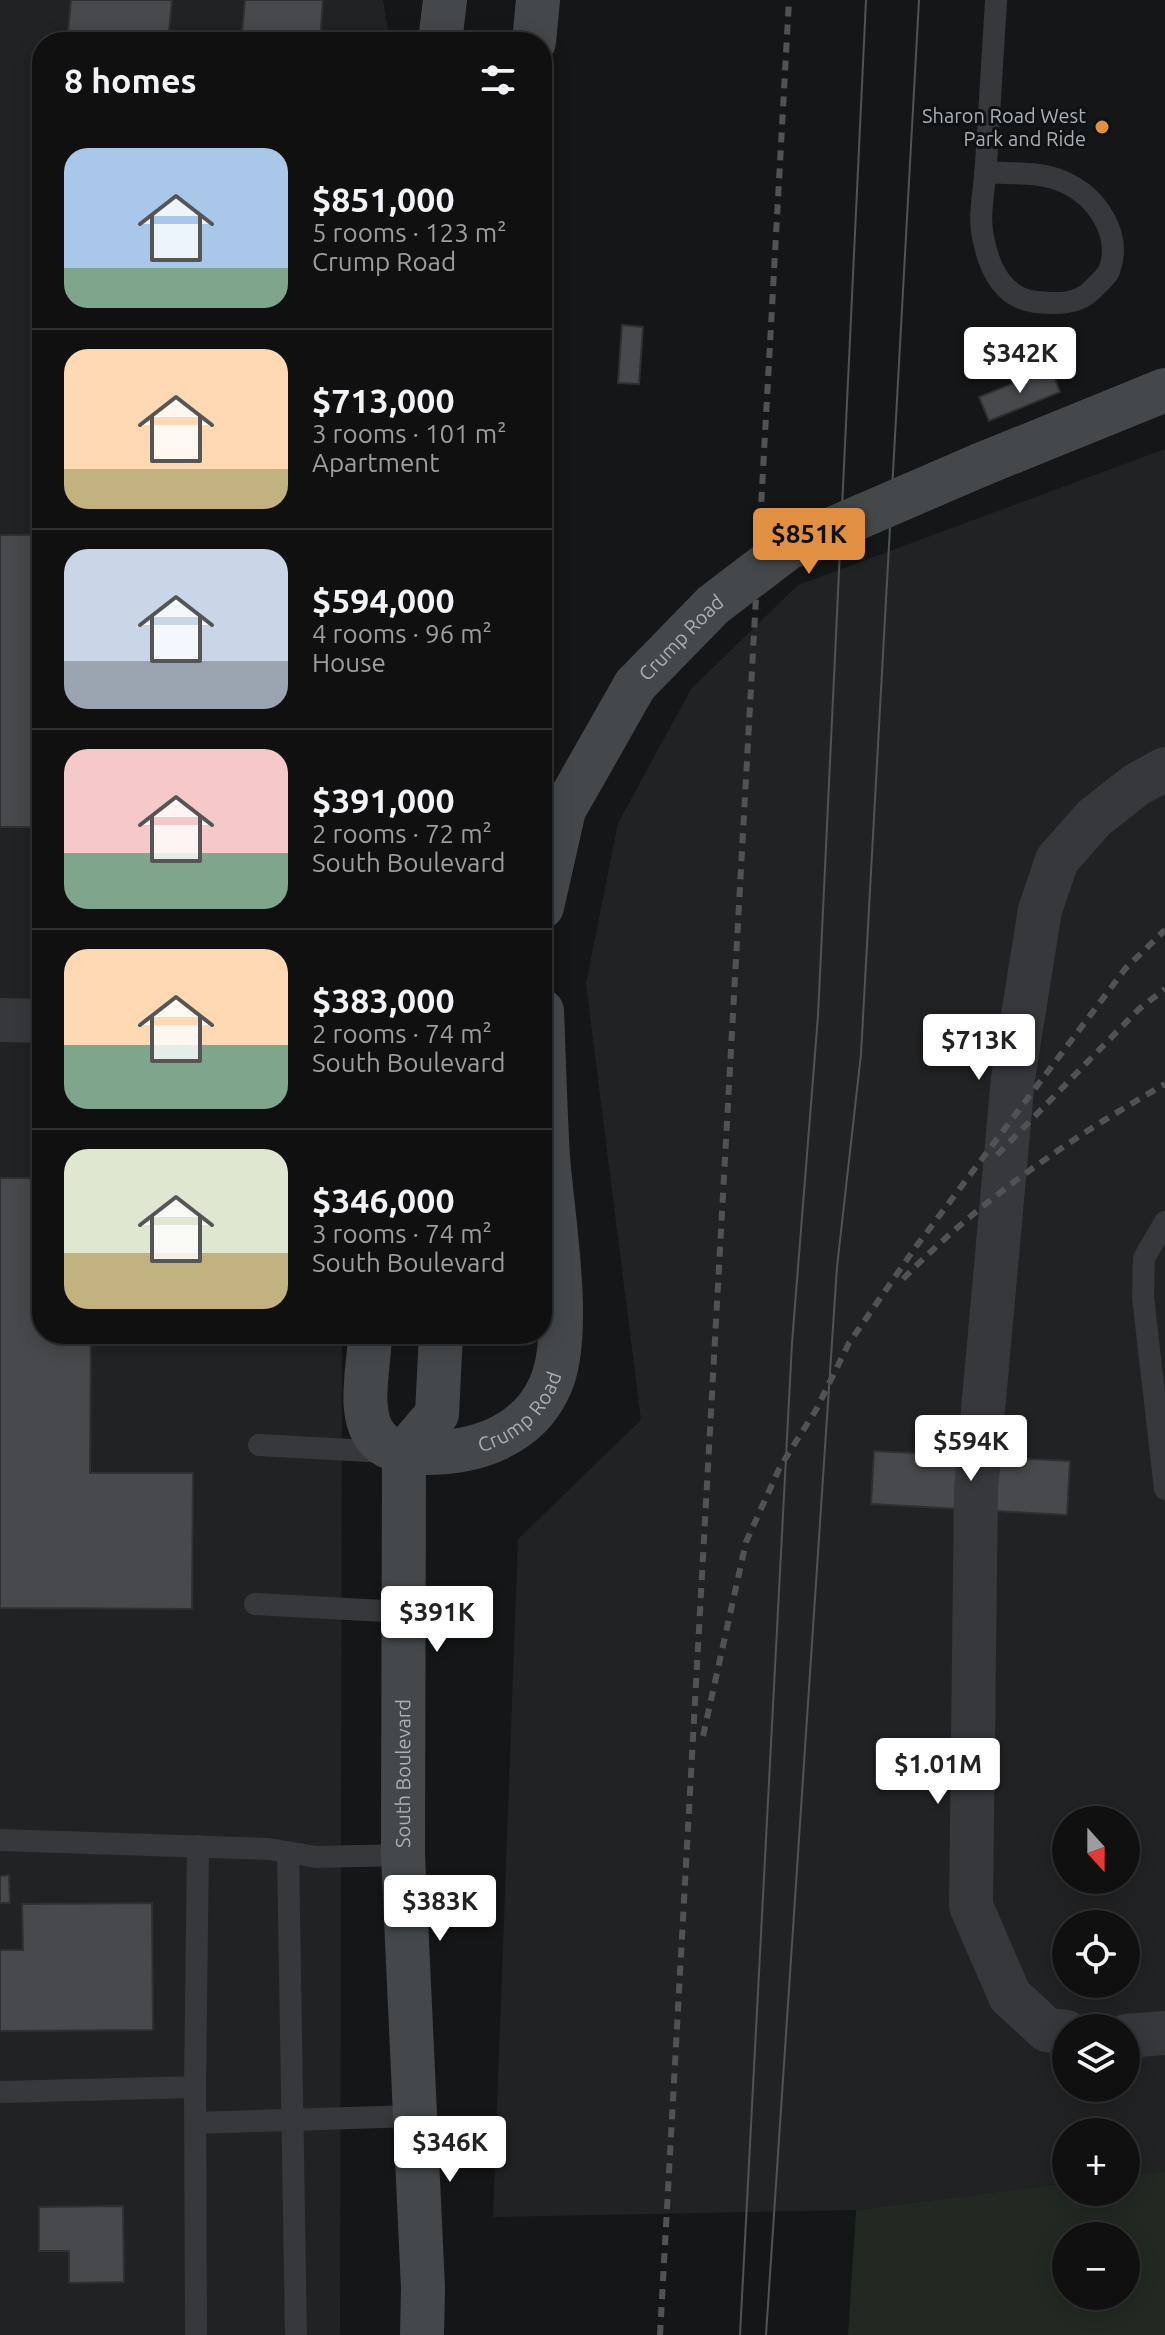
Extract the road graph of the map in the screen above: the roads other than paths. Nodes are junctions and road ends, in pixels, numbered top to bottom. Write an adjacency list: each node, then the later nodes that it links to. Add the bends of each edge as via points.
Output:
1 (445, 0): 4 (street)
2 (538, 0): 5 (street)
3 (996, 0): 6 (lane)
4 (441, 32)
5 (535, 32)
6 (985, 172): 6 (lane, via 982,233 990,265 1005,290 1031,301 1062,304 1087,295 1109,272 1113,243 1105,216 1063,181)
7 (1165, 390): 9 (street, Crump Road, bridge, via 788,548 713,605 635,685 564,810)
8 (1165, 769): 25 (street, via 1094,818 1057,860 1040,910 1013,1078 976,1488 971,1906 1010,1996)
9 (552, 863)
10 (0, 1020): 11 (street)
11 (32, 1021)
12 (552, 1204): 17 (street, Crump Road, via 562,1324 551,1385 525,1423 486,1445 446,1453)
13 (1165, 1222): 18 (lane, via 1144,1258 1143,1297)
14 (370, 1344): 17 (street, via 367,1417 379,1440)
15 (440, 1344): 17 (street, via 437,1414)
16 (259, 1445): 17 (lane)
17 (404, 1453): 20 (street, South Boulevard)
18 (1165, 1489)
19 (255, 1604): 20 (lane)
20 (403, 1612): 24 (street, South Boulevard)
21 (0, 1840): 22 (lane)
22 (198, 1846): 23 (lane); 28 (lane)
23 (288, 1853): 24 (lane); 31 (lane)
24 (403, 1855): 30 (street, South Boulevard)
25 (1052, 2031)
26 (1165, 2033): 27 (street)
27 (1140, 2035)
28 (195, 2087): 29 (lane); 32 (lane)
29 (0, 2092)
30 (412, 2116): 31 (lane); 35 (street, South Boulevard)
31 (292, 2119): 32 (lane); 34 (lane)
32 (196, 2123): 33 (lane)
33 (196, 2335)
34 (296, 2335)
35 (422, 2335)

